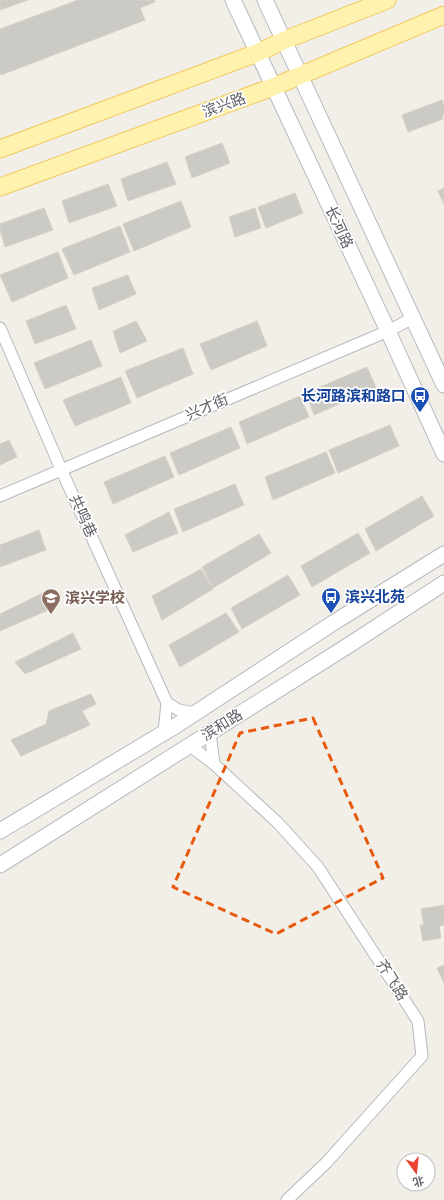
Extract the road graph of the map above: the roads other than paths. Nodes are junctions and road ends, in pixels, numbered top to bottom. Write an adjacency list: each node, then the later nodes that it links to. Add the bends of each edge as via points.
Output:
1 (233, 0): 6 (main road, 长河路)
2 (265, 0): 5 (main road, 长河路)
3 (387, 0): 5 (main road)
4 (444, 15): 7 (main road, 滨兴路)
5 (285, 40): 6 (main road); 7 (main road, 长河路)
6 (257, 53): 8 (main road, 长河路); 9 (main road)
7 (301, 75): 8 (main road, 滨兴路); 11 (main road, 长河路)
8 (273, 87): 10 (main road, 滨兴路); 13 (main road, 长河路)
9 (0, 149)
10 (0, 186)
11 (414, 318): 13 (street, 兴才街); 14 (main road, 长河路)
12 (0, 328): 16 (street, 共鸣巷)
13 (388, 331): 15 (main road, 长河路); 16 (street, 兴才街)
14 (444, 385)
15 (444, 454)
16 (62, 469): 17 (street, 兴才街); 20 (street, 共鸣巷)
17 (0, 496)
18 (444, 554): 21 (main road, 滨和路)
19 (444, 583): 23 (main road, 滨和路)
20 (167, 703): 21 (street, via 182,711); 22 (street)
21 (194, 713): 22 (main road, 滨和路)
22 (164, 732): 26 (main road, 滨和路)
23 (210, 732): 24 (main road, 滨和路); 25 (street)
24 (189, 745): 25 (street, 齐飞路); 27 (main road, 滨和路)
25 (214, 764): 28 (street, 齐飞路, via 278,823 318,867 418,1021 422,1056 326,1163)
26 (0, 831)
27 (0, 865)
28 (287, 1200)

